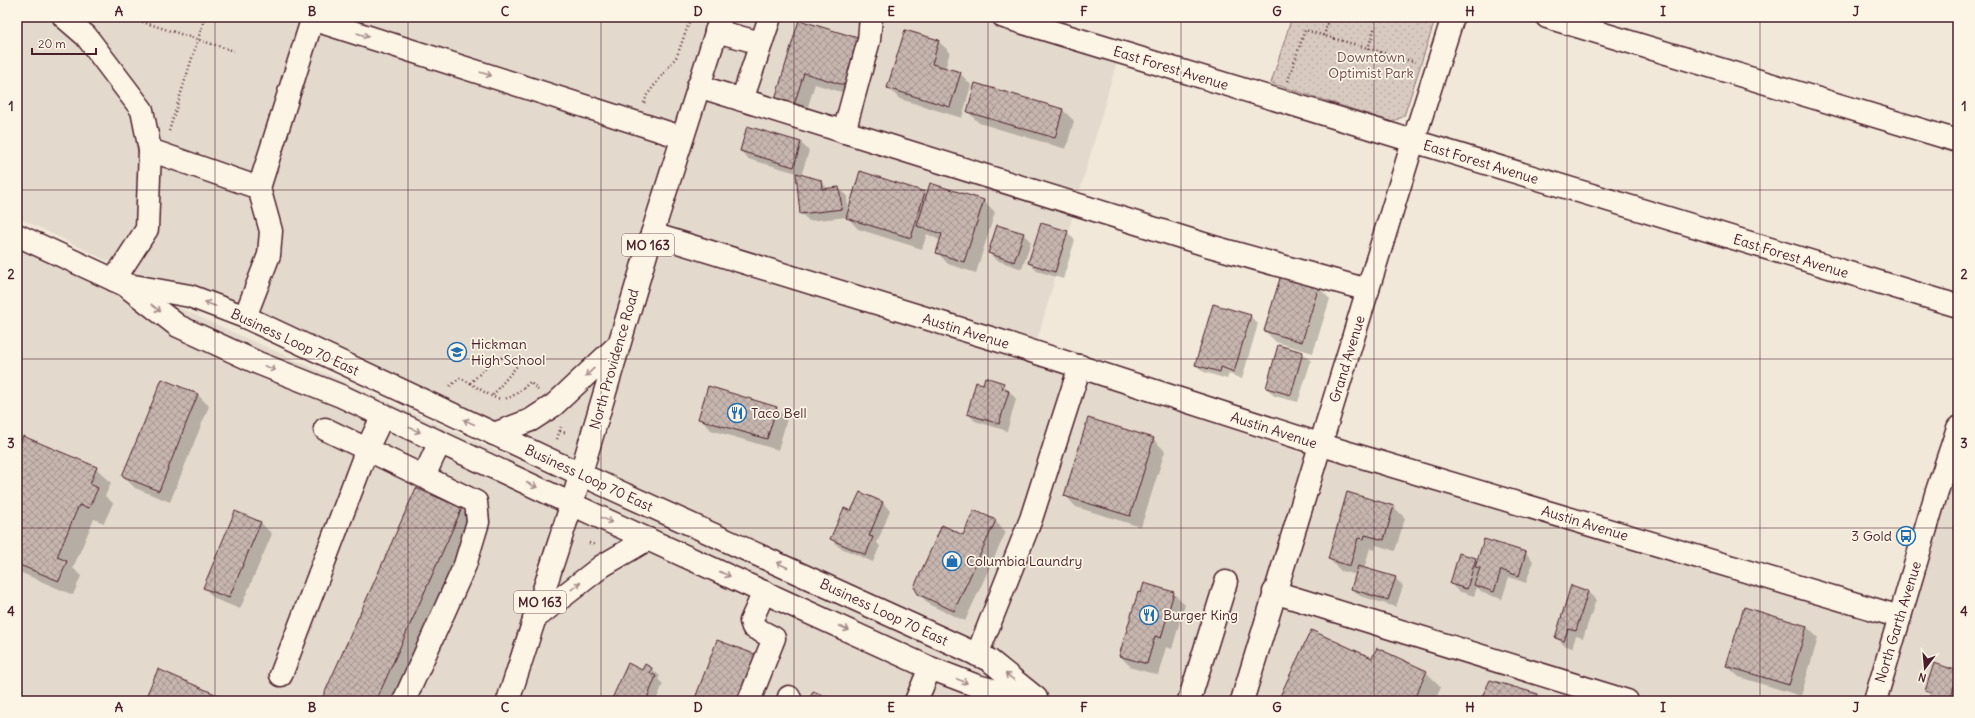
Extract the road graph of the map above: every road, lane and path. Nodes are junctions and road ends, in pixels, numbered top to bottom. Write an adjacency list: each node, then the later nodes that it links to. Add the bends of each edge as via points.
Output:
1 (64, 17): 29 (street, via 86,36 142,110)
2 (127, 17): 15 (path)
3 (205, 17): 15 (path)
4 (691, 17): 23 (path, via 677,56 647,95)
5 (770, 17): 16 (street)
6 (871, 17): 25 (street, via 869,40)
7 (1004, 17): 22 (street, East Forest Avenue)
8 (1329, 17): 14 (path)
9 (1453, 17): 19 (street, Grand Avenue)
10 (1547, 17): 27 (street)
11 (312, 18): 26 (street, one-way to 26); 30 (street)
12 (718, 24): 16 (street); 20 (street, North Providence Road / MO 163)
13 (1375, 26): 17 (path)
14 (1324, 36): 17 (path); 22 (path, via 1305,30)
15 (198, 40): 18 (path); 24 (path, via 168,137)
16 (761, 43): 21 (street)
17 (1368, 49): 19 (path)
18 (234, 51)
19 (1437, 68): 28 (street, Grand Avenue)
20 (698, 86): 21 (street); 26 (street, North Providence Road / MO 163)
21 (742, 100): 25 (street)
22 (1282, 102): 28 (street, East Forest Avenue)
23 (643, 107)
24 (166, 131)
25 (844, 132): 34 (street, via 1210,246)
26 (681, 137): 31 (street, North Providence Road / MO 163)
27 (1958, 141)
28 (1413, 142): 34 (street, Grand Avenue); 35 (street, East Forest Avenue)
29 (150, 150): 30 (street); 33 (street, via 147,229)
30 (259, 188): 36 (street, via 271,231 269,255)
31 (652, 234): 37 (street, North Providence Road / MO 163); 38 (street, Austin Avenue)
32 (17, 235): 33 (street, Business Loop 70 East)
33 (120, 282): 36 (street, Business Loop 70 East, one-way to 33, via 190,296); 43 (street, Business Loop 70 East, one-way to 43, via 178,326 258,363)
34 (1368, 290): 50 (street, Grand Avenue)
35 (1958, 306)
36 (245, 318): 48 (street, Business Loop 70 East, one-way to 36)
37 (618, 345): 48 (street, one-way to 48, via 554,405 531,420); 52 (street, North Providence Road / MO 163)
38 (1080, 366): 50 (street, Austin Avenue); 63 (street, via 1031,519)
39 (470, 383): 40 (path, via 460,378); 42 (path); 42 (path, via 496,360 510,356 520,361)
40 (450, 386)
41 (539, 391): 42 (path, via 530,382 506,400)
42 (492, 396)
43 (383, 415): 49 (street, Business Loop 70 East, one-way to 49); 51 (street)
44 (1958, 428): 61 (street, North Garth Avenue)
45 (325, 429): 51 (street)
46 (560, 431): 47 (path)
47 (566, 433)
48 (494, 434): 52 (street, Business Loop 70 East)
49 (440, 442): 53 (street); 54 (street, Business Loop 70 East, one-way to 54)
50 (1322, 445): 60 (street, Grand Avenue); 61 (street, Austin Avenue)
51 (367, 449): 53 (street); 65 (street)
52 (580, 474): 54 (street, North Providence Road / MO 163); 63 (street, Business Loop 70 East, one-way to 52)
53 (424, 476): 67 (street, via 476,502 478,522 465,565)
54 (572, 503): 55 (street, Business Loop 70 East, one-way to 55); 62 (street, North Providence Road / MO 163)
55 (648, 539): 59 (street, Business Loop 70 East, one-way to 59); 62 (street, one-way to 55, via 602,566)
56 (589, 543): 57 (path)
57 (596, 545)
58 (1226, 582): 73 (street)
59 (764, 592): 64 (street, Business Loop 70 East, one-way to 64); 69 (street, via 751,621 753,627 774,638)
60 (1274, 592): 66 (street); 74 (street, Grand Avenue)
61 (1900, 617): 75 (street, North Garth Avenue)
62 (534, 619): 68 (street, North Providence Road / MO 163)
63 (977, 655): 72 (street, Business Loop 70 East, one-way to 63, via 989,660)
64 (930, 668): 70 (street); 71 (street, Business Loop 70 East, one-way to 71, via 977,686)
65 (281, 675)
66 (1614, 699)
67 (404, 701)
68 (508, 701)
69 (749, 701)
70 (916, 701)
71 (1036, 701)
72 (1041, 701)
73 (1189, 701)
74 (1242, 701)
75 (1875, 701)

